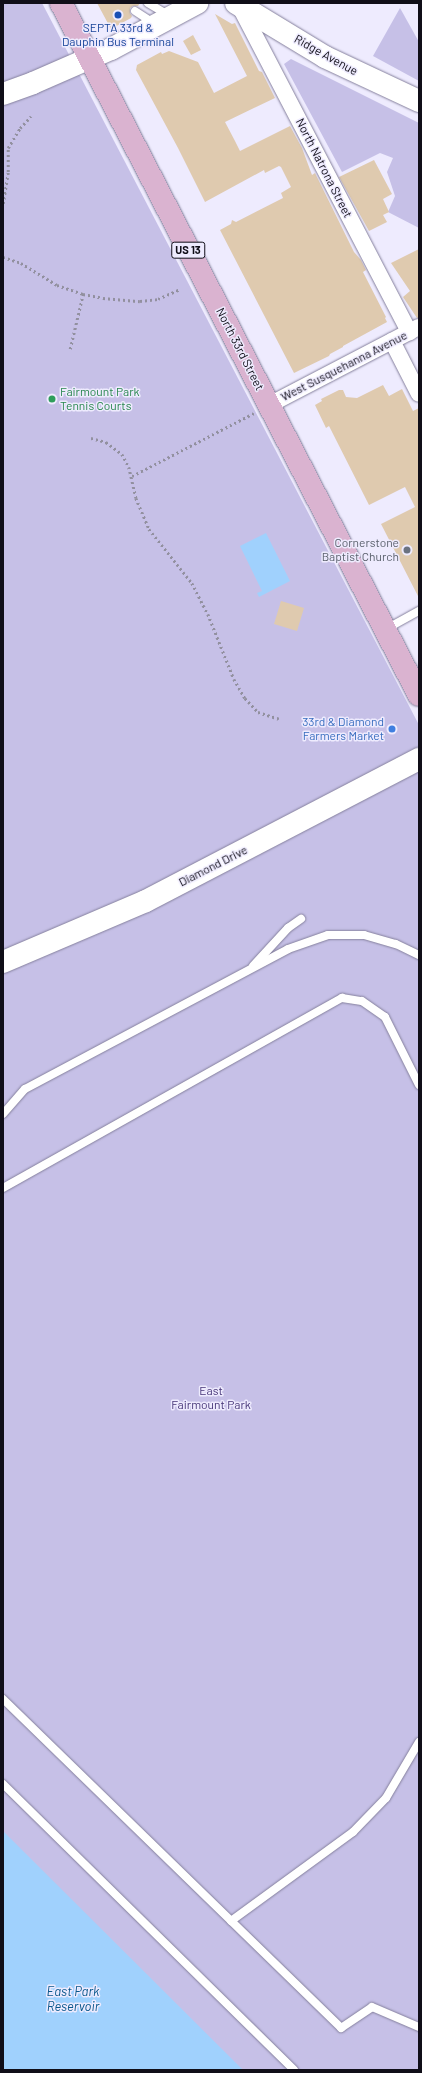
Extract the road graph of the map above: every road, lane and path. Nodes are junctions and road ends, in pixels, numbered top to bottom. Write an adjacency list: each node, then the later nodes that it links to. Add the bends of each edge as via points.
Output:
1 (61, 3): 6 (main road, North 33rd Street / US 13)
2 (197, 3): 5 (street)
3 (237, 4): 8 (street, Ridge Avenue, via 325,57); 14 (street, North Natrona Street)
4 (135, 11): 5 (lane)
5 (157, 11): 6 (street)
6 (89, 58): 7 (street); 18 (main road, North 33rd Street / US 13)
7 (3, 94)
8 (419, 102)
9 (31, 116): 10 (path, via 8,148 8,172)
10 (3, 204)
11 (3, 257): 13 (path, via 21,263 57,285)
12 (180, 289): 13 (path, via 158,299 140,302)
13 (83, 294): 16 (path)
14 (414, 329): 15 (street, West Susquehanna Avenue)
15 (392, 341): 17 (street); 18 (street, West Susquehanna Avenue)
16 (70, 350)
17 (419, 394)
18 (269, 405): 20 (path); 22 (main road, North 33rd Street / US 13)
19 (91, 438): 20 (path, via 106,442 122,454)
20 (132, 476): 24 (path, via 136,498 149,529 192,583 208,614 234,679 245,698 258,712)
21 (419, 611): 22 (lane)
22 (385, 629): 23 (main road, North 33rd Street / US 13)
23 (419, 695)
24 (279, 719)
25 (419, 759): 28 (street, Diamond Drive, via 146,900)
26 (301, 919): 29 (lane, via 288,928)
27 (419, 955): 29 (lane, via 396,944 364,934 328,935 288,949)
28 (3, 962)
29 (249, 970): 31 (lane, via 25,1089)
30 (419, 1085): 32 (lane, via 385,1017 362,1001 342,998)
31 (3, 1114)
32 (3, 1188)
33 (3, 1699): 36 (lane)
34 (419, 1742): 36 (lane, via 386,1798 353,1832)
35 (3, 1784): 38 (lane)
36 (231, 1921): 37 (lane, via 341,2028 372,2008)
37 (419, 2027)
38 (294, 2070)

